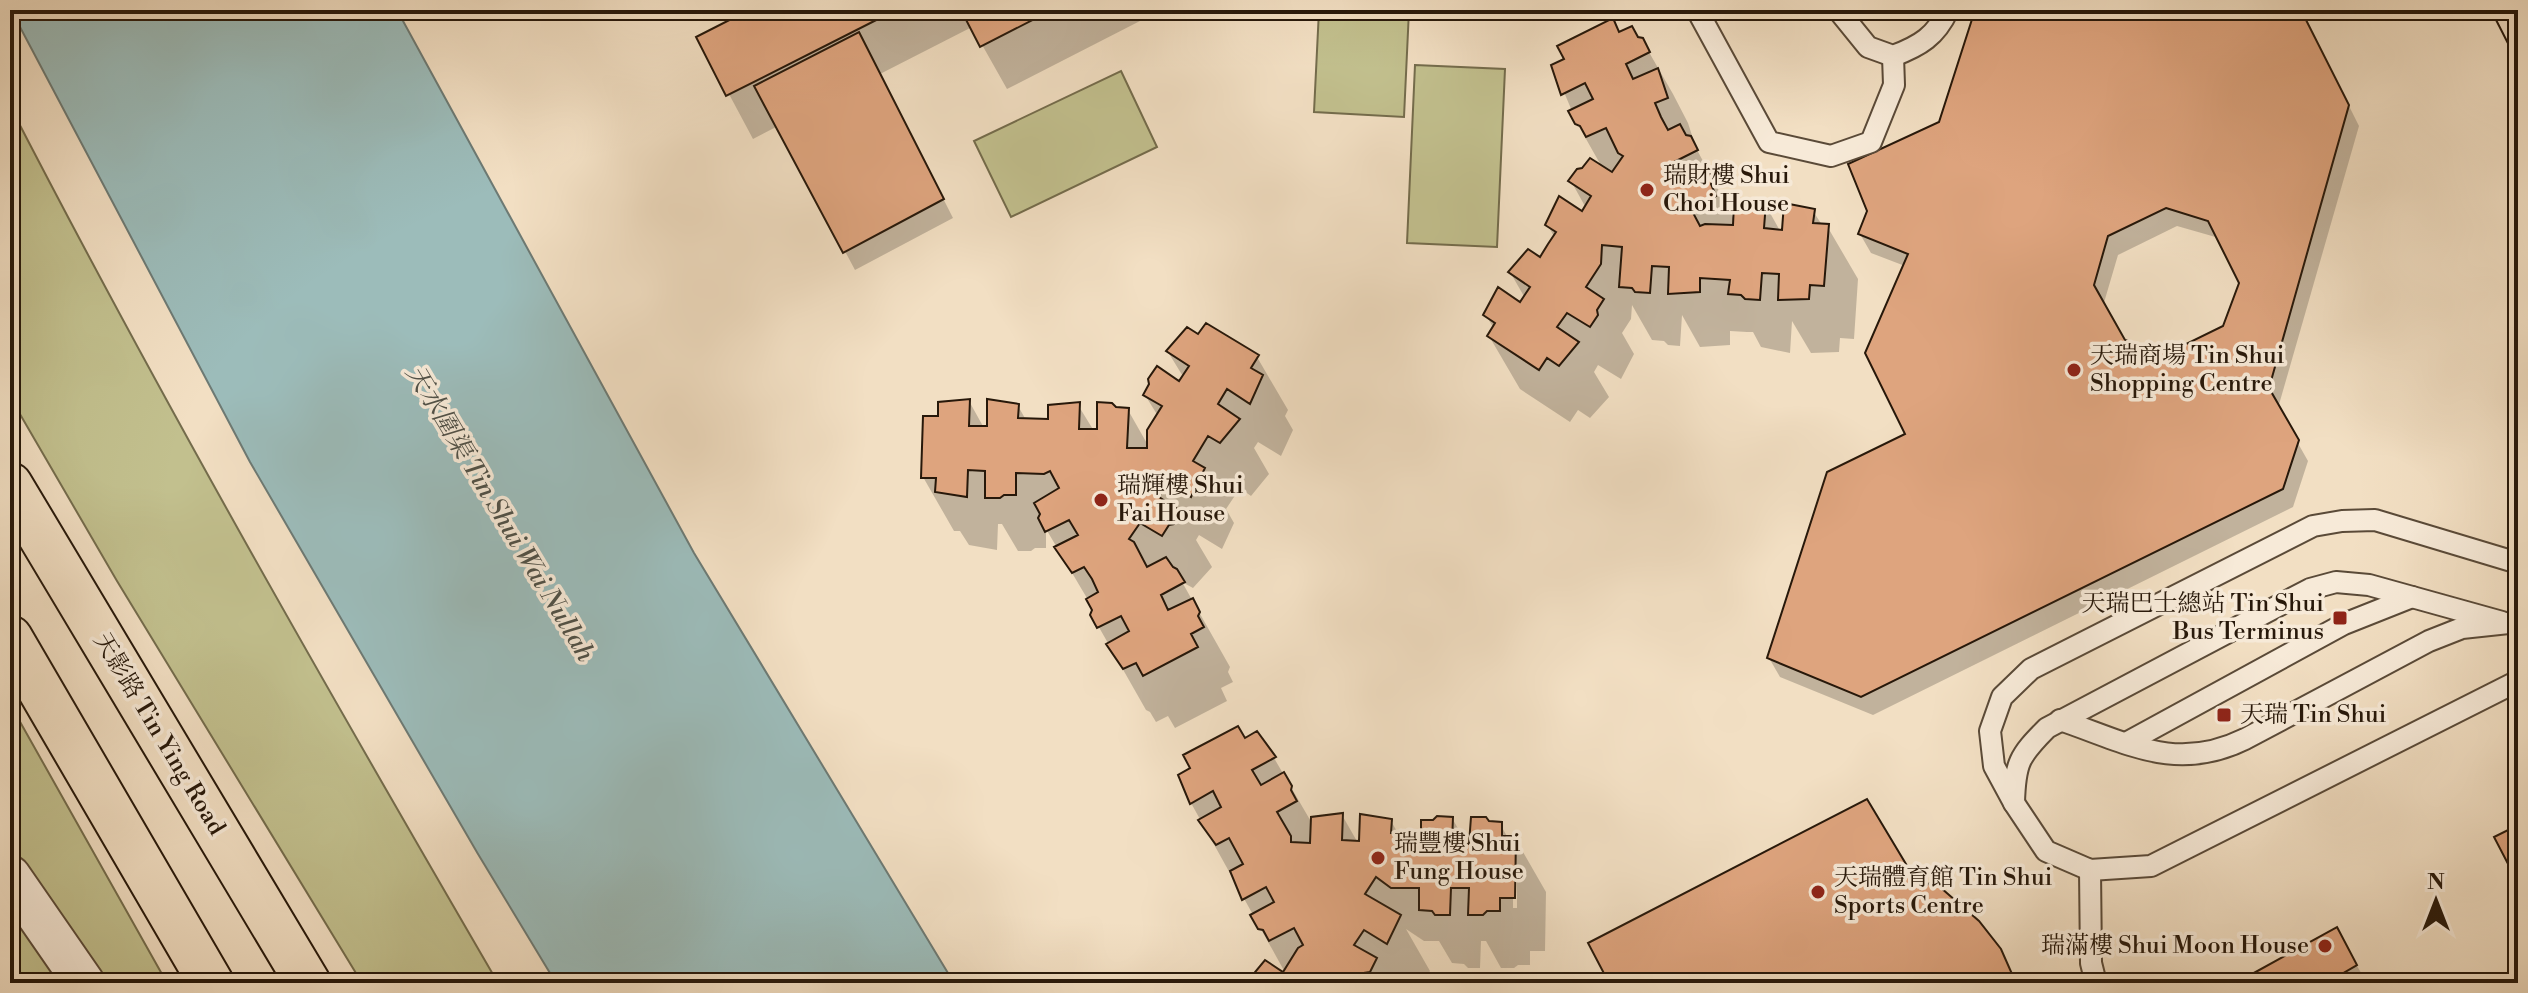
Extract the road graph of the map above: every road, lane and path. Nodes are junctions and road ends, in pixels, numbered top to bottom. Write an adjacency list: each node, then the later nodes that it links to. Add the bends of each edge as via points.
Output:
1 (1697, 10): 4 (lane, via 1769,142 1831,156 1871,142 1894,85)
2 (1838, 10): 4 (lane, via 1868,47)
3 (1948, 10): 4 (lane, via 1925,42)
4 (1893, 56)
5 (10, 485): 18 (main road, 天影路 Tin Ying Road)
6 (2518, 563): 13 (lane, via 2375,520 2313,526 2031,669 2002,697 1990,731 1994,766)
7 (2412, 597): 8 (lane); 11 (lane, via 2336,582 2310,589); 12 (lane, via 2344,624)
8 (2510, 622): 12 (lane, via 2462,628 2429,641 2226,749 2195,756)
9 (10, 638): 17 (main road)
10 (2518, 681): 14 (lane, via 2151,866)
11 (2060, 720): 12 (lane); 13 (lane, via 2023,752)
12 (2126, 743)
13 (2014, 803): 14 (lane, via 2046,851)
14 (2090, 870): 19 (lane)
15 (10, 876): 16 (street)
16 (84, 983)
17 (211, 983)
18 (308, 983)
19 (2096, 983)

